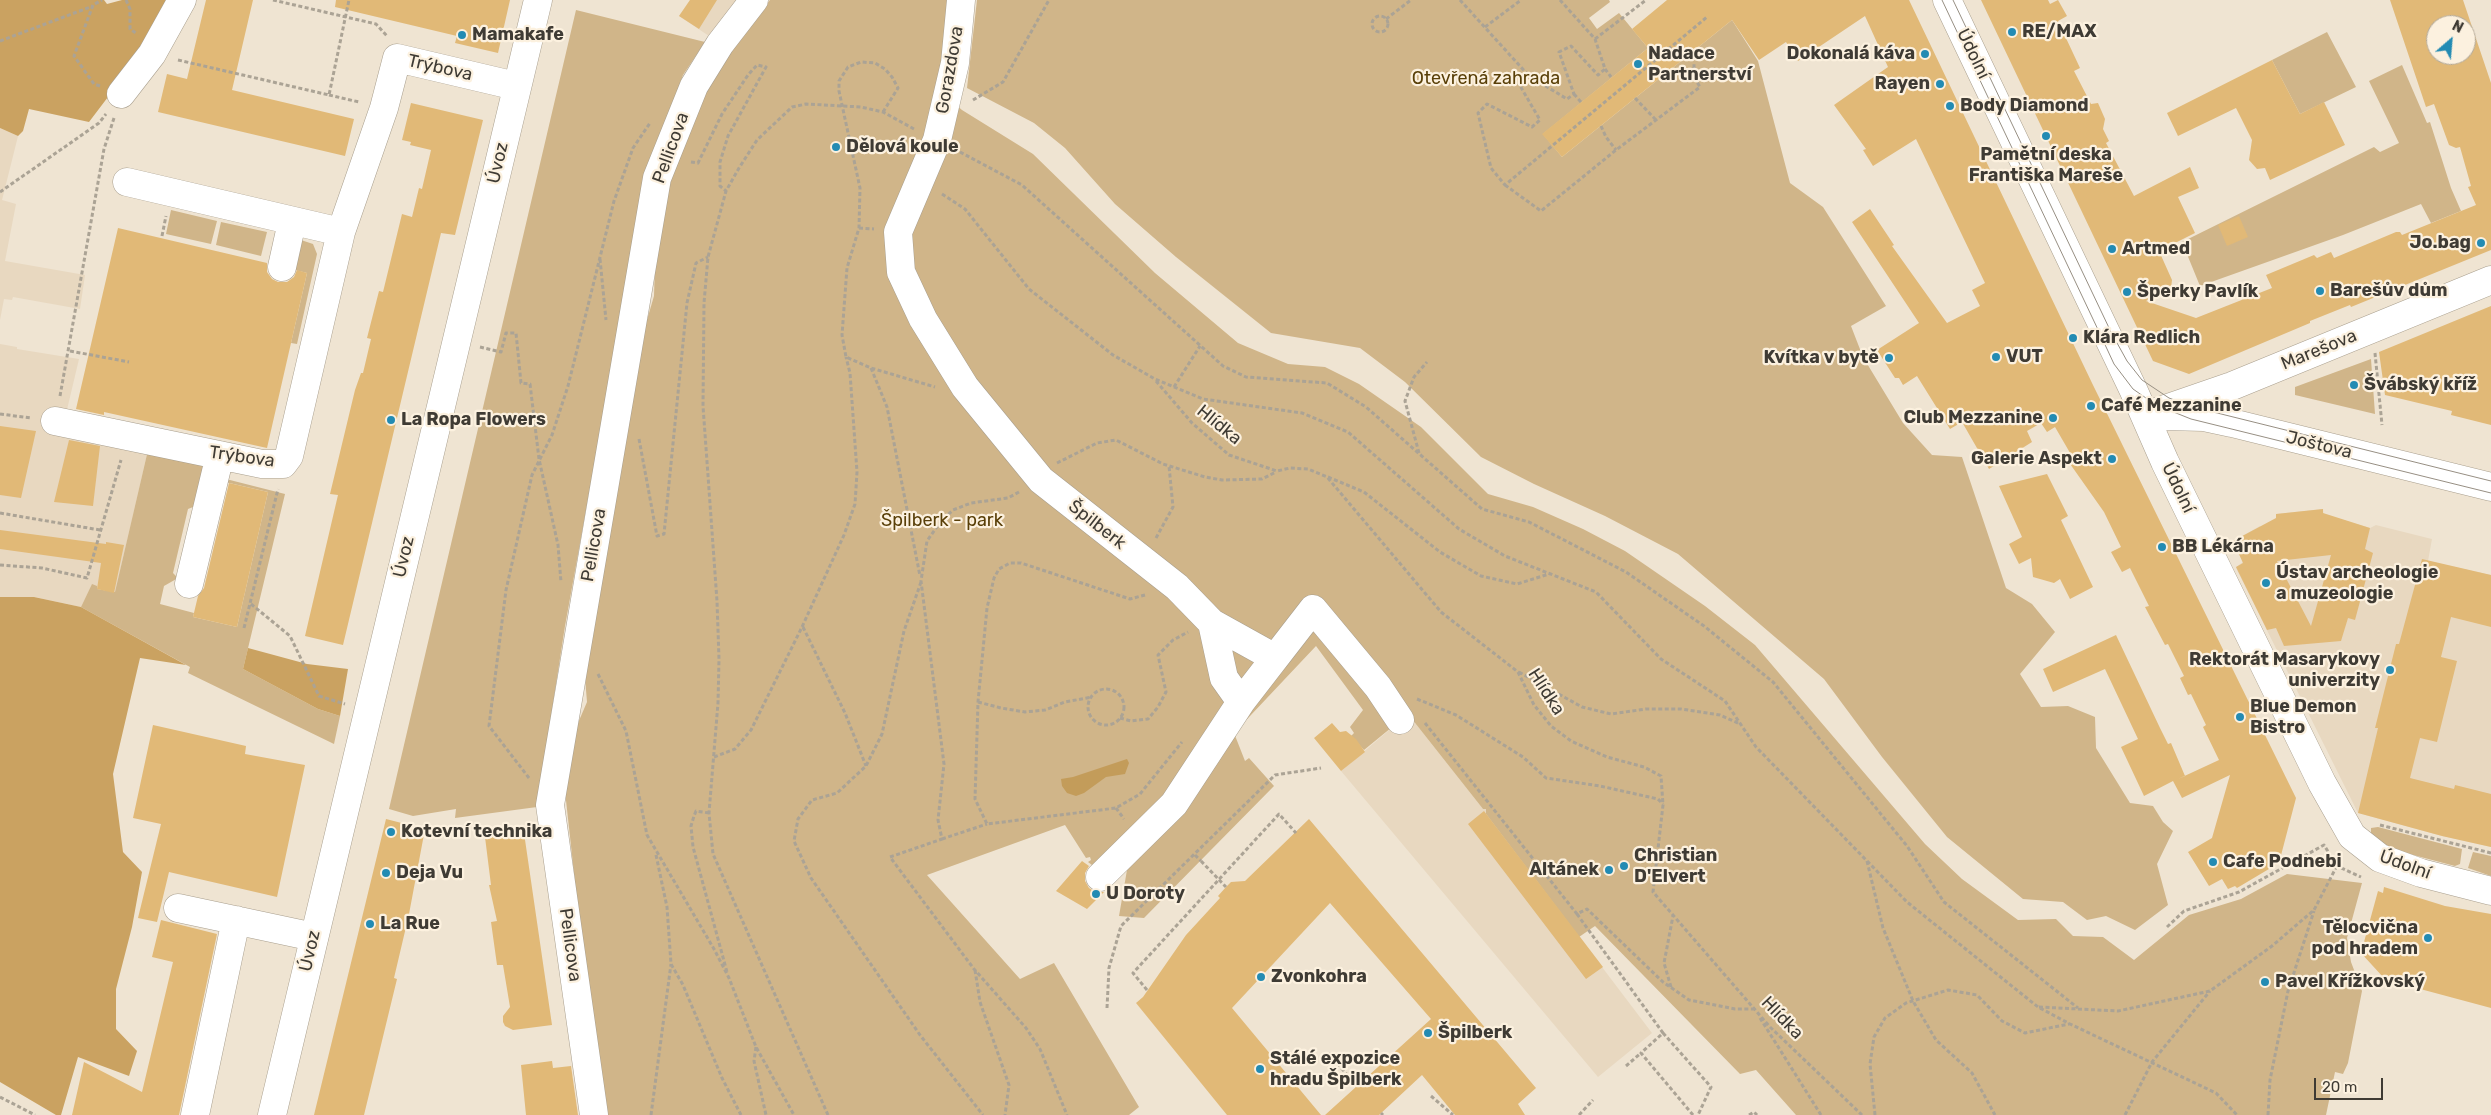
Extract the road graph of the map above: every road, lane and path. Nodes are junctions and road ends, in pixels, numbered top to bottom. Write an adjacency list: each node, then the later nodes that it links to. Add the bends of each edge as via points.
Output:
1 (102, 0): 16 (path)
2 (126, 0): 21 (path, via 130,9)
3 (182, 0): 25 (street)
4 (273, 0): 17 (path)
5 (349, 0): 17 (path)
6 (538, 0): 30 (street, Úvoz)
7 (754, 0): 69 (street, Pellicova, via 720,44 694,86 658,178)
8 (961, 0): 38 (street, Gorazdova, via 955,62)
9 (1049, 0): 38 (path, via 1003,82 958,110)
10 (1411, 0): 19 (path)
11 (1460, 0): 20 (path)
12 (1521, 0): 20 (path)
13 (1560, 0): 22 (path)
14 (1646, 0): 22 (path)
15 (1947, 0): 71 (street, Údolní)
16 (93, 5): 23 (path); 31 (path, via 74,56 94,84)
17 (345, 17): 24 (path, via 376,24); 33 (path)
18 (1707, 17): 48 (path)
19 (1386, 18): 19 (path, via 1375,17 1372,21 1374,29 1379,32 1385,30)
20 (1485, 27): 28 (path)
21 (130, 29)
22 (1595, 40): 27 (path)
23 (0, 41)
24 (393, 42)
25 (152, 54): 31 (street); 33 (path)
26 (1694, 64): 41 (path, via 1694,77 1700,87)
27 (1605, 69): 29 (path); 32 (path, via 1598,75 1571,46 1559,52)
28 (1529, 76): 32 (path, via 1567,99); 48 (path, via 1519,84 1540,120 1532,127 1487,104 1478,113 1491,168)
29 (1611, 77)
30 (516, 86): 37 (street, Trýbova, via 397,58); 132 (street, Úvoz)
31 (121, 94): 50 (path, via 99,123); 59 (path, via 104,149)
32 (1574, 94): 35 (path)
33 (329, 95): 37 (path)
34 (1635, 98): 41 (path)
35 (1581, 102)
36 (842, 105): 39 (path); 39 (path, via 839,81 848,67 861,62 875,63 885,68 898,88); 49 (path, via 806,104 782,115 758,140); 62 (path, via 860,188 859,228 847,268 842,334)
37 (384, 108): 53 (street, Trýbova)
38 (944, 110): 43 (street, Gorazdova)
39 (883, 112): 43 (path)
40 (653, 119): 77 (path, via 633,148 614,201 568,386 552,435)
41 (1656, 120): 44 (path)
42 (1601, 126): 44 (path)
43 (937, 140): 46 (street, Špilberk); 58 (path, via 1022,185)
44 (1616, 150): 48 (path, via 1541,211)
45 (692, 154): 49 (path, via 691,163 698,164 737,90 758,64 766,67 728,136 720,162 720,186)
46 (920, 180): 66 (path, via 965,209 1029,289 1113,355); 67 (street, Špilberk, via 898,232 901,272 923,319)
47 (127, 182): 52 (street)
48 (1505, 185)
49 (726, 191): 55 (path)
50 (0, 192)
51 (166, 216): 54 (path)
52 (292, 222): 53 (street); 56 (street)
53 (341, 232): 78 (street, Trýbova, via 289,456)
54 (162, 236)
55 (708, 257): 69 (path, via 696,263 687,302 664,534 657,536 636,419); 107 (path, via 702,406 717,601 718,694)
56 (282, 267)
57 (2491, 280): 71 (street, Marešova, via 2232,386)
58 (1200, 346): 68 (path); 75 (path, via 1223,366 1246,377 1327,383 1366,407)
59 (70, 351): 63 (path); 72 (path)
60 (2374, 351): 73 (path)
61 (502, 352): 77 (path, via 506,333 516,333 521,383 530,384)
62 (846, 357): 65 (path); 93 (path, via 857,472 855,504)
63 (129, 362)
64 (1427, 362): 75 (path, via 1414,377 1405,401)
65 (871, 368): 67 (path, via 942,388); 87 (path, via 887,408)
66 (1154, 379): 68 (path); 80 (path, Hlídka, via 1192,423 1229,455 1277,471 1308,469)
67 (965, 387): 84 (street, Špilberk, via 1041,480)
68 (1174, 387): 86 (path, via 1202,399 1302,413 1348,432 1459,528 1505,556)
69 (618, 404): 95 (street, Pellicova)
70 (0, 414): 72 (path)
71 (2145, 416): 81 (street, Joštova, via 2204,417); 125 (street, Údolní, via 2322,783 2352,836 2380,858)
72 (55, 421): 74 (street, Trýbova)
73 (2382, 425)
74 (128, 436): 76 (street, Trýbova); 83 (path)
75 (1420, 454): 142 (path, via 1482,509 1529,522 1626,572 1704,626 1773,682 1907,846 1944,902)
76 (220, 455): 78 (street, Trýbova, via 262,464); 89 (street)
77 (539, 459): 88 (path, via 558,545); 110 (path, via 532,476 506,590 489,726)
78 (283, 464): 91 (path)
79 (1169, 466): 84 (path, via 1173,507 1159,535)
80 (1328, 477): 86 (path, via 1364,492 1440,552 1481,576 1517,584); 97 (path, Hlídka, via 1441,612)
81 (2491, 487)
82 (0, 513): 83 (path)
83 (100, 530): 85 (path, via 88,578 42,568)
84 (1140, 558): 90 (street, Špilberk)
85 (0, 565)
86 (1550, 574): 105 (path, via 1596,592 1661,659 1725,701)
87 (921, 581): 108 (path, via 904,631 882,734); 116 (path, via 944,764 938,820)
88 (561, 583)
89 (189, 584)
90 (1177, 586): 92 (street, Špilberk); 100 (path, via 1130,599 1022,563 1010,563 999,569 987,608)
91 (251, 604): 94 (path); 102 (path, via 290,636 319,696)
92 (1212, 624): 96 (street); 101 (street, via 1224,678); 103 (path, via 1197,627 1173,640 1158,655 1166,692 1148,719 1131,722)
93 (802, 627): 107 (path, via 751,730 735,749); 108 (path, via 845,712)
94 (244, 628)
95 (576, 644): 110 (street, Pellicova); 118 (path, via 595,667 626,731 647,835)
96 (1275, 658): 101 (street); 104 (street, via 1313,609)
97 (1518, 672): 105 (path, via 1582,707 1612,714 1680,709 1720,715); 111 (path, Hlídka, via 1534,705 1551,726 1571,741 1661,776)
98 (1092, 697): 100 (path, via 1025,712); 103 (path, via 1088,708 1098,723 1110,724); 103 (path, via 1106,689 1116,693 1123,702)
99 (1415, 698): 111 (path, via 1456,715 1523,758 1546,778 1658,799)
100 (978, 702): 113 (path, via 975,799)
101 (1241, 702): 122 (street, via 1174,804)
102 (348, 705)
103 (1120, 718)
104 (1412, 721): 128 (path)
105 (1740, 724): 121 (path, via 1756,747)
106 (1187, 736): 113 (path, via 1140,794 1116,808)
107 (714, 757): 112 (path)
108 (866, 766): 164 (path, via 837,793 812,800 798,819 794,841 810,878 920,1035)
109 (1321, 768): 120 (path, via 1275,775)
110 (550, 805): 158 (street, Pellicova)
111 (1663, 805): 129 (path, Hlídka, via 1653,892)
112 (709, 813): 135 (path, via 696,811 692,826 693,847); 163 (path, via 713,854)
113 (987, 824): 116 (path)
114 (2379, 825): 119 (path)
115 (1296, 833): 137 (path, via 1279,814 1133,972)
116 (942, 840): 134 (path, via 890,858)
117 (2324, 846): 131 (path, via 2239,892 2184,910)
118 (655, 852): 133 (path, via 667,907); 135 (path)
119 (2491, 853)
120 (1195, 855): 124 (path, bridge); 141 (path, via 1121,926 1109,968)
121 (1866, 861): 139 (path, via 1883,928); 140 (path, via 1907,902)
122 (1100, 876)
123 (2329, 879): 127 (path)
124 (1226, 887)
125 (2491, 891)
126 (178, 908): 130 (street)
127 (2314, 910): 138 (path, via 2272,946); 179 (path, via 2288,991 2270,1080)
128 (1577, 914): 136 (path, via 1586,909); 145 (path)
129 (1673, 916): 136 (path, via 1664,963); 143 (path, Hlídka)
130 (236, 920): 132 (street); 156 (street)
131 (2167, 927)
132 (314, 937): 157 (street, Úvoz)
133 (671, 964): 159 (path); 160 (path)
134 (974, 969): 165 (path, via 980,1002 1009,1085); 166 (path, via 1040,1049)
135 (729, 978): 146 (path)
136 (1672, 988): 143 (path, via 1688,1000 1735,1009)
137 (1147, 990)
138 (2210, 991): 142 (path, via 2118,1011); 149 (path)
139 (1913, 1001): 144 (path, via 1948,990 1978,995 2002,1021 2025,1033); 175 (path, via 1885,1018 1874,1037 1870,1064); 176 (path, via 1936,1040 1972,1073)
140 (2038, 1007): 142 (path); 144 (path)
141 (1107, 1008)
142 (2078, 1008)
143 (1754, 1009): 173 (path); 174 (path, Hlídka)
144 (2070, 1024): 149 (path)
145 (1663, 1033): 147 (path); 170 (path, via 1711,1087)
146 (756, 1047): 161 (path, via 754,1061); 162 (path)
147 (1641, 1053): 150 (path); 169 (path)
148 (1329, 1054): 151 (path)
149 (2152, 1062): 177 (path); 178 (path, via 2216,1093)
150 (1626, 1066)
151 (1357, 1087)
152 (1431, 1096): 167 (path)
153 (0, 1097): 155 (path)
154 (1593, 1100): 168 (path)
155 (35, 1115)
156 (195, 1115)
157 (272, 1115)
158 (594, 1115)
159 (651, 1115)
160 (741, 1115)
161 (766, 1115)
162 (794, 1115)
163 (828, 1115)
164 (983, 1115)
165 (1005, 1115)
166 (1067, 1115)
167 (1453, 1115)
168 (1579, 1115)
169 (1693, 1115)
170 (1698, 1115)
171 (1749, 1115): 172 (path, via 1754,1112)
172 (1757, 1115)
173 (1822, 1115)
174 (1862, 1115)
175 (1875, 1115)
176 (1994, 1115)
177 (2125, 1115)
178 (2237, 1115)
179 (2268, 1115)

